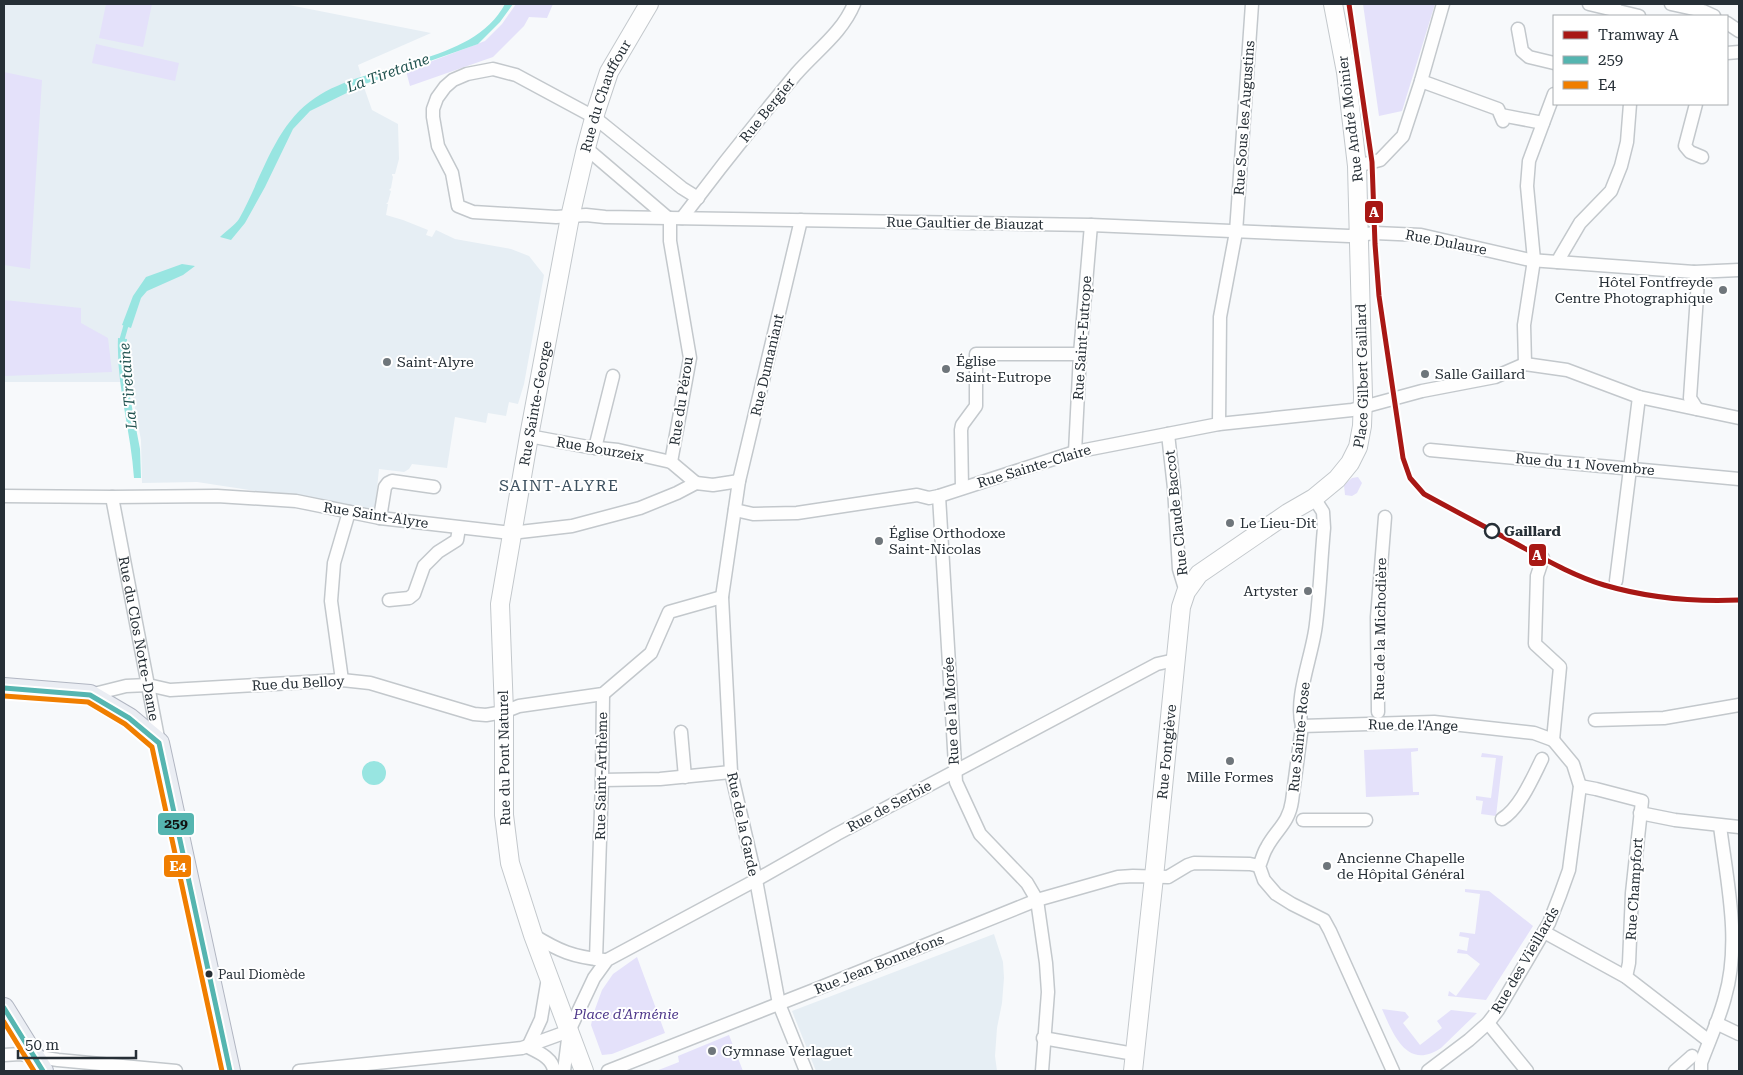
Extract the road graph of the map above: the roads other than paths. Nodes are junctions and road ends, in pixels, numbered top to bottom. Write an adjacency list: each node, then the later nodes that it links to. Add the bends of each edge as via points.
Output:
1 (649, 4): 19 (main road, Rue du Chauffour, via 609,72)
2 (854, 4): 24 (street, Rue Bergier, via 850,15 823,48 804,64)
3 (1252, 4): 29 (street, Rue Sous les Augustins)
4 (1333, 4): 23 (main road, Rue André Moinier, via 1346,72)
5 (1443, 4): 15 (street)
6 (1590, 4): 8 (street)
7 (1671, 4): 9 (street)
8 (1615, 6): 10 (street)
9 (1707, 10)
10 (1640, 12)
11 (1728, 24): 13 (street)
12 (1518, 29): 14 (street, via 1522,51 1529,57)
13 (1739, 31)
14 (1553, 62)
15 (1421, 81): 20 (street, via 1498,109 1502,118); 23 (street, via 1403,136 1380,160)
16 (1553, 97): 20 (street)
17 (1630, 105): 32 (street, via 1627,142 1611,191 1580,223)
18 (1696, 105): 22 (street, via 1685,146)
19 (594, 117): 21 (main road, Rue du Chauffour); 24 (street); 25 (street, via 516,75 493,70 453,80 445,86 433,109 438,146 452,173 458,206 472,212)
20 (1543, 123): 31 (street, via 1529,161 1527,186)
21 (586, 148): 25 (main road); 26 (street, Rue du Chauffour)
22 (1702, 158)
23 (1357, 166): 30 (main road, Rue André Moinier)
24 (698, 198): 26 (street, Rue Bergier)
25 (570, 217): 26 (street, Rue Gaultier de Biauzat); 44 (main road, Rue Sainte-George)
26 (673, 218): 27 (street, Rue Gaultier de Biauzat); 48 (street, Rue du Pérou, via 670,241 690,358)
27 (801, 220): 28 (street, Rue Gaultier de Biauzat); 51 (street, Rue Dumaniant)
28 (1091, 225): 29 (street, Rue Gaultier de Biauzat); 35 (street, Rue Saint-Eutrope)
29 (1236, 232): 30 (street, Rue Gaultier de Biauzat); 42 (street, Rue Sous les Augustins, via 1220,316)
30 (1360, 235): 31 (street, Rue Dulaure, via 1421,235); 39 (main road, Place Gilbert Gaillard)
31 (1532, 260): 32 (street, Rue Dulaure); 36 (street, via 1524,325)
32 (1558, 262): 34 (street, Rue Dulaure)
33 (1739, 270): 34 (street, Rue Dulaure)
34 (1694, 272): 40 (street, via 1698,281 1690,398)
35 (1080, 354): 47 (street, Rue Saint-Eutrope); 54 (street, via 976,354 976,406 961,430)
36 (1525, 364): 38 (street, via 1567,370); 39 (street, Rue Sainte-Claire, via 1495,377)
37 (612, 376): 45 (street)
38 (1639, 397): 40 (street); 49 (street)
39 (1363, 406): 42 (street, Rue Sainte-Claire, via 1332,413); 58 (main road, Place Gilbert Gaillard, via 1358,447 1350,463)
40 (1697, 409): 41 (street)
41 (1739, 418)
42 (1219, 424): 43 (street, Rue Sainte-Claire)
43 (1168, 434): 47 (street, Rue Sainte-Claire); 67 (street, Rue Claude Baccot, via 1179,569)
44 (529, 436): 45 (street, Rue Bourzeix); 64 (main road, Rue Sainte-George)
45 (595, 448): 48 (street, Rue Bourzeix)
46 (1430, 450): 49 (street, Rue du 11 Novembre)
47 (1075, 452): 54 (street, Rue Sainte-Claire)
48 (671, 462): 52 (street, Rue du Pérou)
49 (1630, 468): 50 (street, Rue du 11 Novembre); 66 (street)
50 (1739, 479)
51 (739, 481): 52 (street, Rue Saint-Alyre, via 713,485); 59 (street, Rue Dumaniant)
52 (696, 483): 64 (street, Rue Saint-Alyre, via 640,508 580,524)
53 (434, 486): 62 (street, via 388,483)
54 (962, 488): 56 (street, Rue Sainte-Claire)
55 (4, 496): 57 (street, Rue Saint-Alyre)
56 (939, 496): 59 (street, Rue Sainte-Claire, via 918,495 797,513 753,514); 86 (street, Rue de la Morée)
57 (112, 497): 60 (street, Rue Saint-Alyre, via 296,501); 72 (street, Rue du Clos Notre-Dame)
58 (1314, 498): 67 (main road, Rue Fontgiève, via 1199,574); 80 (street, Rue Sainte-Rose, via 1323,512 1324,528 1316,626 1301,701)
59 (735, 510): 68 (street, Rue de la Garde)
60 (349, 512): 62 (street, Rue Saint-Alyre); 71 (street, via 334,563 332,601)
61 (1385, 517): 78 (street, Rue de la Michodière, via 1377,617)
62 (380, 518): 63 (street, Rue Saint-Alyre)
63 (459, 528): 64 (street, Rue Saint-Alyre); 69 (street, via 457,540 424,566 414,594 409,598)
64 (512, 533): 77 (main road, Rue du Pont Naturel, via 500,604)
65 (1543, 558): 82 (street, via 1538,576 1535,644 1560,666)
66 (1616, 581)
67 (1186, 592): 70 (main road, Rue Fontgiève)
68 (722, 597): 74 (street, via 669,612 651,653); 85 (street, Rue de la Garde)
69 (389, 600)
70 (1175, 660): 86 (street, Rue de Serbie, via 1158,664); 97 (main road, Rue Fontgiève)
71 (342, 680): 72 (street, Rue du Belloy, via 170,690); 77 (street, Rue du Belloy, via 370,683 474,714)
72 (148, 685): 75 (street, Rue du Belloy, via 126,686); 83 (street, Rue du Clos Notre-Dame)
73 (4, 688): 75 (main road)
74 (603, 694): 77 (street, Rue Saint-Arthème, via 519,706); 88 (street, Rue Saint-Arthème)
75 (90, 695): 83 (main road, via 129,718)
76 (1739, 705): 79 (street, via 1664,718)
77 (504, 712): 101 (main road, Rue du Pont Naturel, via 504,815 510,862)
78 (1378, 712)
79 (1595, 720)
80 (1302, 726): 82 (street, Rue de l'Ange, via 1434,722 1534,733); 96 (street, Rue Sainte-Rose, via 1290,812 1267,847)
81 (681, 732): 87 (street)
82 (1553, 740): 89 (street, Rue des Vieillards, via 1572,764)
83 (159, 743): 120 (main road, Rue du Clos Notre-Dame)
84 (1542, 758): 91 (street, via 1519,800)
85 (730, 772): 87 (street); 98 (street, Rue de la Garde)
86 (955, 772): 98 (street, Rue de Serbie); 99 (street, Rue de la Morée, via 956,782 980,834 1027,883)
87 (685, 777): 88 (street)
88 (602, 780): 102 (street, Rue Saint-Arthème)
89 (1580, 786): 90 (street); 100 (street, Rue des Vieillards, via 1569,870)
90 (1641, 807): 94 (street, via 1675,820); 103 (street, Rue Champfort)
91 (1502, 819)
92 (1303, 820): 93 (street)
93 (1366, 820)
94 (1720, 826): 95 (street); 108 (street, via 1733,933 1730,972)
95 (1739, 827)
96 (1259, 866): 97 (street, Rue Jean Bonnefons, via 1194,863 1168,877); 129 (street, via 1264,880 1276,894 1324,920)
97 (1154, 878): 99 (street, Rue Jean Bonnefons, via 1118,878); 114 (main road, Rue Fontgiève)
98 (756, 880): 102 (street, Rue de Serbie); 105 (street, Rue de la Garde)
99 (1037, 900): 105 (street, Rue Jean Bonnefons); 111 (street, via 1048,992)
100 (1544, 932): 103 (street); 107 (street, Rue des Vieillards)
101 (533, 935): 102 (street, via 575,956); 104 (main road, Rue du Pont Naturel)
102 (602, 960): 109 (street, Rue de Serbie)
103 (1626, 977): 112 (street)
104 (548, 978): 109 (main road, Rue du Pont Naturel); 113 (street, Rue du Pont Naturel, via 541,1019)
105 (778, 1004): 118 (street, Rue Jean Bonnefons); 126 (street, Rue de la Garde)
106 (4, 1008): 117 (main road)
107 (1488, 1023): 130 (street, Rue des Vieillards); 131 (street)
108 (1716, 1023): 110 (street); 112 (street)
109 (569, 1031): 113 (street); 123 (street, Rue de Serbie); 124 (main road, Rue du Pont Naturel)
110 (1739, 1034)
111 (1044, 1038): 114 (street); 127 (street)
112 (1709, 1041): 133 (street)
113 (528, 1046): 121 (street); 122 (street, via 544,1056)
114 (1134, 1054): 128 (main road, Rue Fontgiève)
115 (4, 1055): 117 (street, via 11,1054)
116 (1692, 1056): 132 (street)
117 (38, 1063): 119 (street, via 58,1060)
118 (627, 1066): 125 (street, Rue Jean Bonnefons)
119 (176, 1071)
120 (230, 1071)
121 (299, 1071)
122 (554, 1071)
123 (564, 1071)
124 (584, 1071)
125 (608, 1071)
126 (806, 1071)
127 (1042, 1071)
128 (1132, 1071)
129 (1393, 1071)
130 (1428, 1071)
131 (1527, 1071)
132 (1675, 1071)
133 (1701, 1071)

